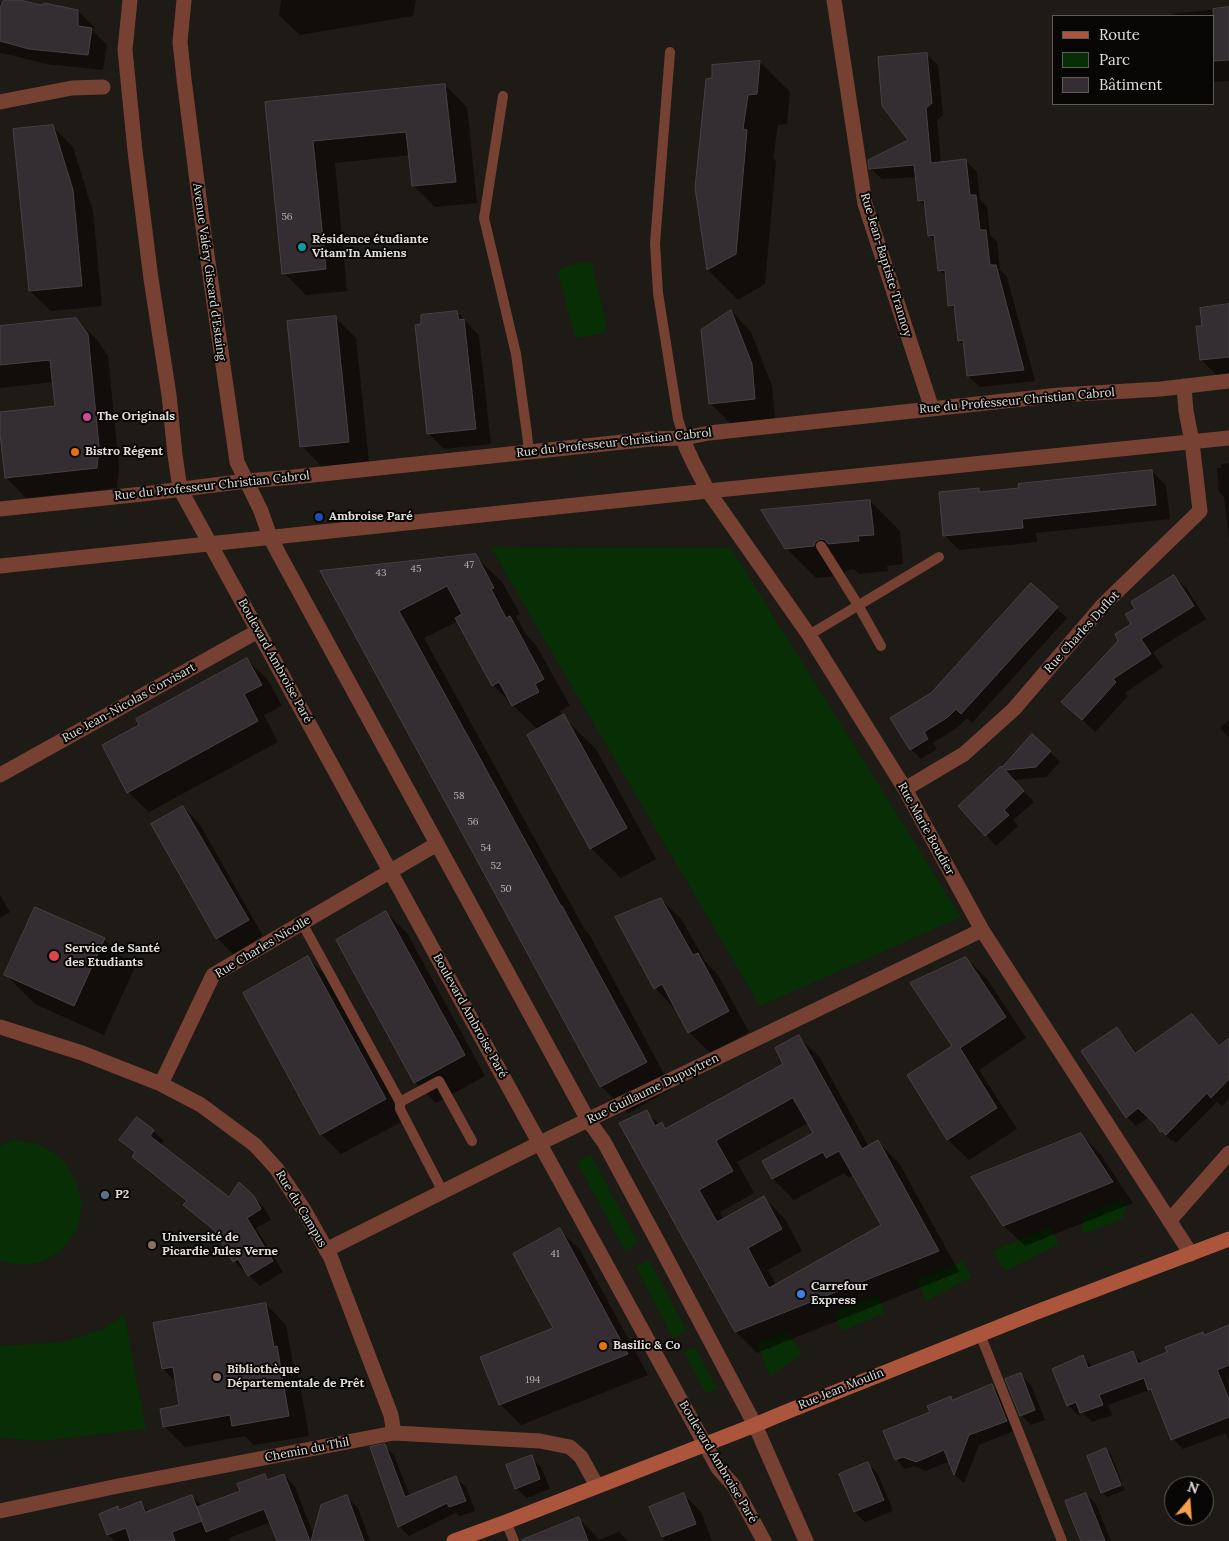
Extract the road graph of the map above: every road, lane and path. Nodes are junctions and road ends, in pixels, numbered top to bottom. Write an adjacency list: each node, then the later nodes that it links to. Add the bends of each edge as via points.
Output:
1 (130, 0): 16 (street, via 125,50 134,142)
2 (184, 0): 15 (street, Avenue Valéry Giscard d'Estaing, via 180,42 193,154 237,462)
3 (834, 0): 10 (street, Rue Jean-Baptiste Trannoy, via 865,204)
4 (670, 52): 11 (lane, via 655,243 658,293)
5 (103, 87): 7 (street, via 72,88)
6 (503, 96): 14 (lane, via 484,218 516,354)
7 (0, 102)
8 (1229, 381): 9 (street, Rue du Professeur Christian Cabrol)
9 (1184, 386): 10 (street, Rue du Professeur Christian Cabrol); 13 (street)
10 (932, 409): 11 (street, Rue du Professeur Christian Cabrol)
11 (684, 438): 14 (street, Rue du Professeur Christian Cabrol); 17 (street, Rue Marie Boudier)
12 (1229, 438): 13 (street)
13 (1192, 442): 17 (street); 29 (street, Rue Charles Duflot, via 1200,511 1103,605 1014,709 964,754)
14 (528, 452): 15 (street, Rue du Professeur Christian Cabrol)
15 (246, 481): 16 (street, Rue du Professeur Christian Cabrol); 19 (street, Avenue Valéry Giscard d'Estaing)
16 (180, 489): 18 (street, Rue du Professeur Christian Cabrol); 20 (street, Boulevard Ambroise Paré)
17 (708, 491): 19 (street); 26 (street, Rue Marie Boudier)
18 (0, 509)
19 (270, 537): 20 (street); 30 (street)
20 (210, 544): 23 (street); 25 (street, Boulevard Ambroise Paré)
21 (821, 546): 24 (lane)
22 (939, 556): 24 (lane)
23 (0, 566)
24 (858, 605): 26 (lane); 27 (lane)
25 (258, 631): 28 (street, Rue Jean-Nicolas Corvisart); 31 (street, Boulevard Ambroise Paré)
26 (809, 635): 29 (street, Rue Marie Boudier)
27 (881, 646)
28 (0, 775)
29 (905, 789): 33 (street, Rue Marie Boudier)
30 (437, 844): 31 (street, Rue Charles Nicolle); 37 (street)
31 (390, 871): 32 (street, Rue Charles Nicolle); 39 (street, Boulevard Ambroise Paré)
32 (302, 923): 35 (street, Rue Charles Nicolle, via 213,975); 36 (lane)
33 (982, 930): 37 (street, Rue Guillaume Dupuytren); 42 (street, Rue Marie Boudier)
34 (0, 1027): 35 (street, Rue du Campus, via 82,1053)
35 (161, 1084): 44 (street, Rue du Campus, via 201,1105 255,1145 276,1168)
36 (400, 1102): 38 (lane, via 439,1081); 41 (lane, via 400,1109)
37 (588, 1120): 39 (street, Rue Guillaume Dupuytren); 47 (street, via 604,1142)
38 (472, 1141)
39 (540, 1143): 41 (street, Rue Guillaume Dupuytren); 49 (street, Boulevard Ambroise Paré)
40 (1229, 1152): 42 (street)
41 (443, 1192): 44 (street, Rue Guillaume Dupuytren)
42 (1170, 1220): 45 (street, Rue Marie Boudier)
43 (1229, 1239): 45 (main road, Rue Jean Moulin)
44 (326, 1250): 48 (street, Rue du Campus, via 391,1415)
45 (1191, 1254): 46 (main road, Rue Jean Moulin)
46 (980, 1334): 47 (main road, Rue Jean Moulin); 57 (lane)
47 (755, 1426): 49 (main road, Rue Jean Moulin); 56 (street)
48 (394, 1433): 50 (street, Chemin du Thil, via 540,1441 570,1448 580,1457); 51 (street, Chemin du Thil)
49 (706, 1445): 50 (main road, Rue Jean Moulin); 55 (street, Boulevard Ambroise Paré, via 718,1468 734,1486)
50 (597, 1486): 52 (main road, Rue Jean Moulin)
51 (0, 1511)
52 (506, 1522): 53 (main road, Rue Jean Moulin); 54 (lane)
53 (454, 1541)
54 (514, 1541)
55 (764, 1541)
56 (806, 1541)
57 (1062, 1541)

